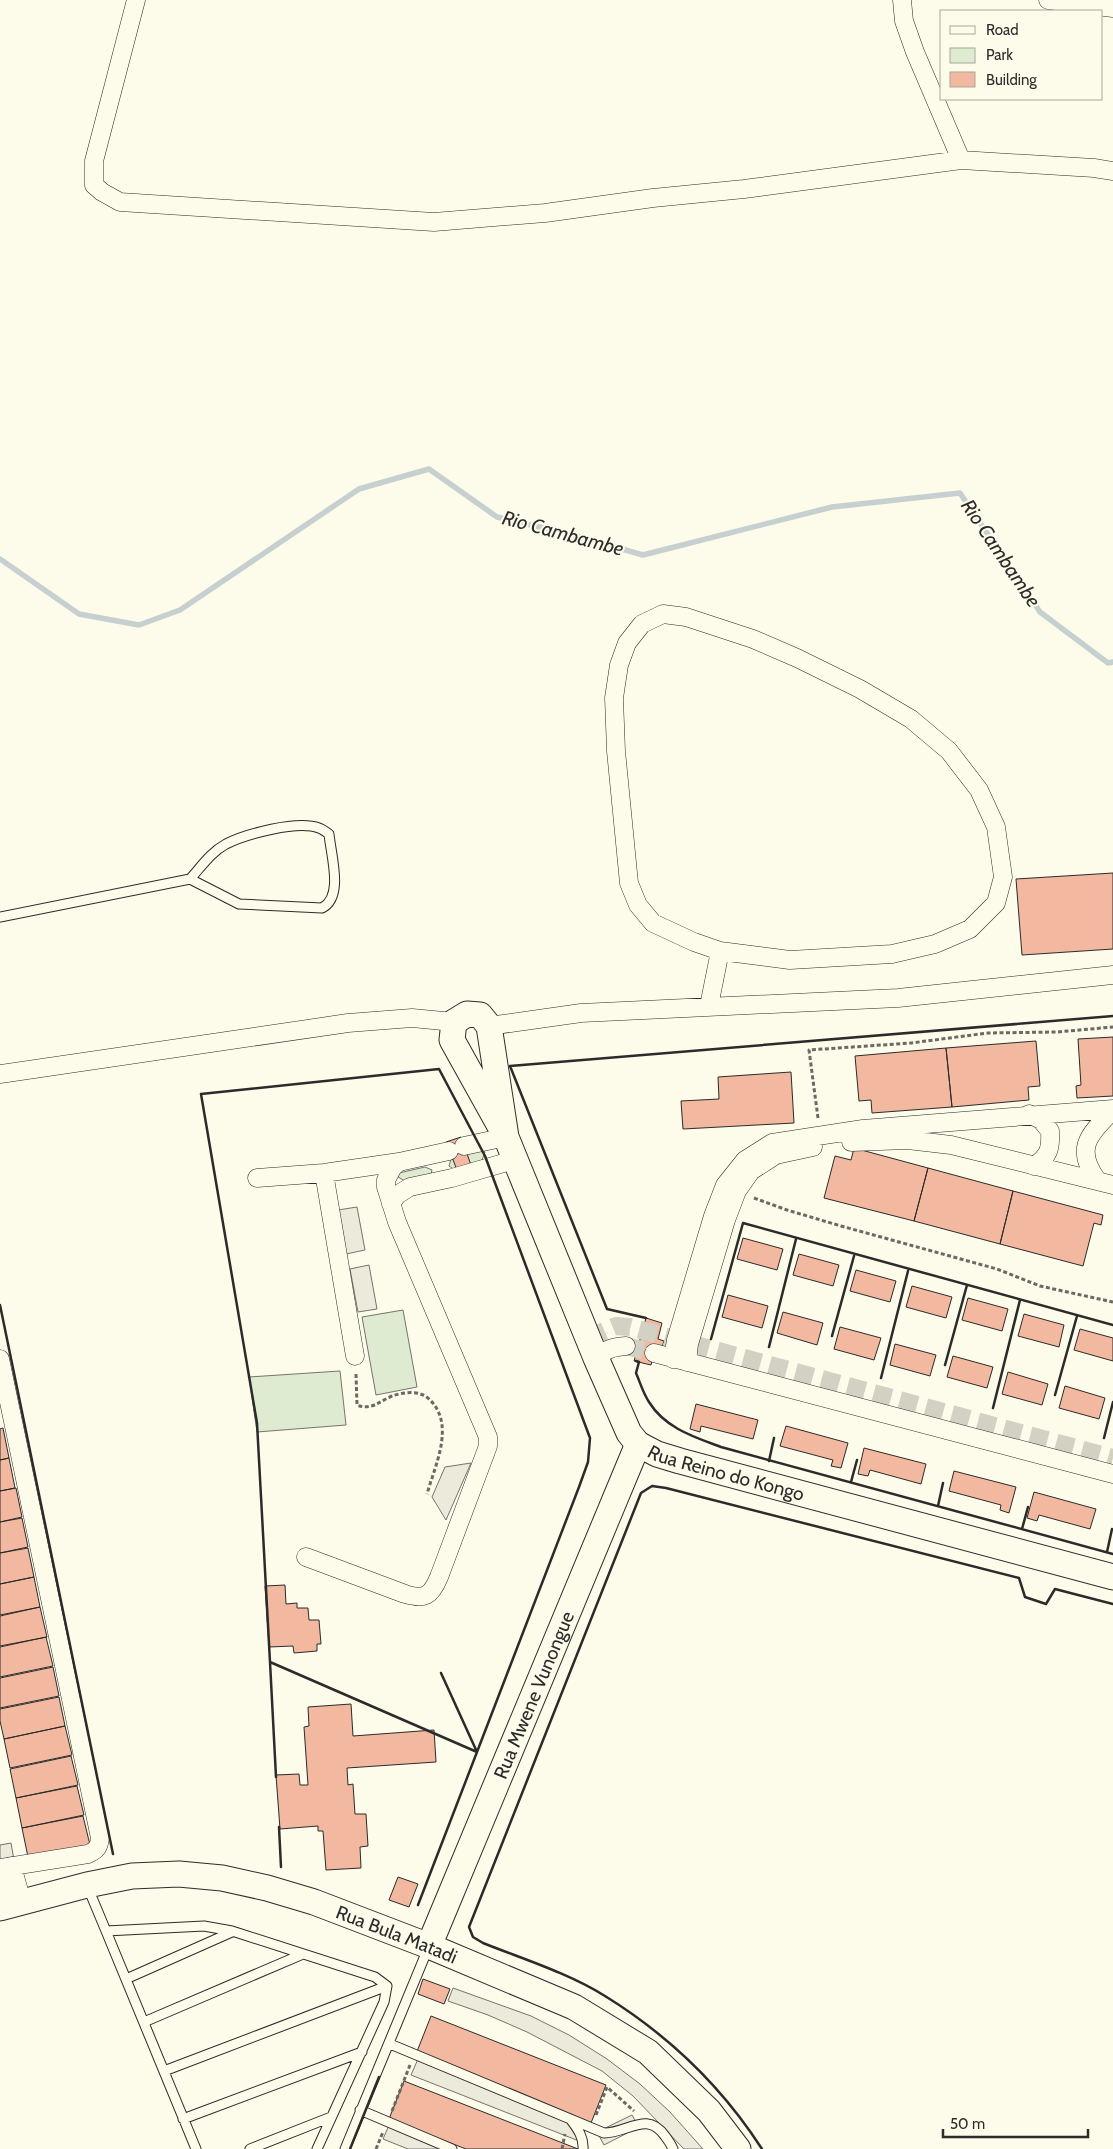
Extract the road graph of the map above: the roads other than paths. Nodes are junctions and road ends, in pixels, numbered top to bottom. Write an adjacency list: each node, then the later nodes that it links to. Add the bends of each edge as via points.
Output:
1 (136, 0): 5 (street, via 94,161 94,186 120,202 434,222 744,189)
2 (902, 0): 5 (street, via 904,21 915,52)
3 (1048, 0): 4 (street)
4 (1113, 8)
5 (961, 160): 6 (street)
6 (1113, 171)
7 (190, 879): 7 (lane, via 225,844 269,829 302,826 319,828 329,834 336,891 331,902 322,908 239,904); 8 (lane)
8 (0, 917)
9 (720, 952): 9 (street, via 653,923 638,905 629,883 614,698 619,665 628,643 642,624 663,614 686,617 753,639 860,689 911,719 950,752 979,790 996,827 1003,876 996,903 970,929 935,944 892,954 790,960); 11 (street)
10 (1113, 975): 11 (street, via 898,998)
11 (709, 1006): 13 (street, via 581,1013)
12 (454, 1022): 13 (street, via 467,1014 480,1015); 14 (street, via 412,1018 348,1022); 17 (street, Rua Reino do Kongo, via 452,1040)
13 (489, 1026): 17 (street, Rua Reino do Kongo)
14 (0, 1074)
15 (1113, 1110): 16 (street); 25 (street, via 1092,1133 1085,1158)
16 (1030, 1114): 21 (street, via 1041,1120 1050,1131 1051,1146 1044,1159); 32 (street, via 820,1134 772,1143 745,1160 725,1185 707,1236 676,1340)
17 (506, 1137): 18 (street); 19 (street, Rua Reino do Kongo)
18 (452, 1150): 20 (street); 24 (street, via 446,1173)
19 (514, 1160): 24 (street); 30 (street, Rua Reino do Kongo)
20 (399, 1162): 22 (street); 26 (street, via 386,1180)
21 (1034, 1166): 25 (street); 32 (street, via 951,1145 908,1140 867,1140 776,1155 751,1171 737,1191 689,1344)
22 (324, 1173): 23 (street); 29 (street)
23 (257, 1178)
24 (452, 1178): 26 (street, via 410,1187 397,1195)
25 (1105, 1182)
26 (391, 1204): 35 (street, via 488,1437 488,1446 439,1577 426,1596 417,1598)
27 (626, 1346): 30 (street, via 612,1347)
28 (654, 1354): 32 (street)
29 (355, 1356)
30 (596, 1358): 33 (street, Rua Reino do Kongo, via 629,1433)
31 (0, 1359): 37 (street, via 100,1838 99,1846 88,1854)
32 (680, 1360): 34 (street)
33 (638, 1444): 36 (street, Rua Reino do Kongo, via 680,1461); 42 (street, Rua Mwene Vunongue)
34 (1113, 1474)
35 (306, 1557)
36 (1113, 1577)
37 (4, 1869): 39 (street)
38 (87, 1885): 39 (street, Rua Bula Matadi); 40 (lane); 42 (street, Rua Bula Matadi, via 132,1876 178,1874 222,1878 314,1902)
39 (9, 1905)
40 (106, 1931): 41 (lane, via 204,1926); 44 (lane)
41 (232, 1931): 43 (lane); 44 (lane)
42 (429, 1946): 47 (lane); 61 (street, Rua Bula Matadi, via 574,2007 648,2052 709,2110)
43 (303, 1954): 45 (lane, via 375,1977); 46 (lane)
44 (126, 1979): 46 (lane)
45 (387, 1986): 48 (lane, via 384,2002); 49 (lane)
46 (144, 2022): 49 (lane)
47 (390, 2044): 50 (lane); 52 (lane)
48 (362, 2052): 51 (lane); 53 (lane)
49 (164, 2071): 53 (lane)
50 (360, 2110): 57 (lane); 58 (lane)
51 (332, 2117): 55 (lane); 56 (lane)
52 (569, 2118): 59 (lane, via 580,2134); 60 (lane, via 604,2133 651,2123 660,2128)
53 (183, 2119): 54 (lane)
54 (196, 2149)
55 (250, 2149)
56 (317, 2149)
57 (345, 2149)
58 (452, 2149)
59 (583, 2149)
60 (673, 2149)
61 (738, 2149)

